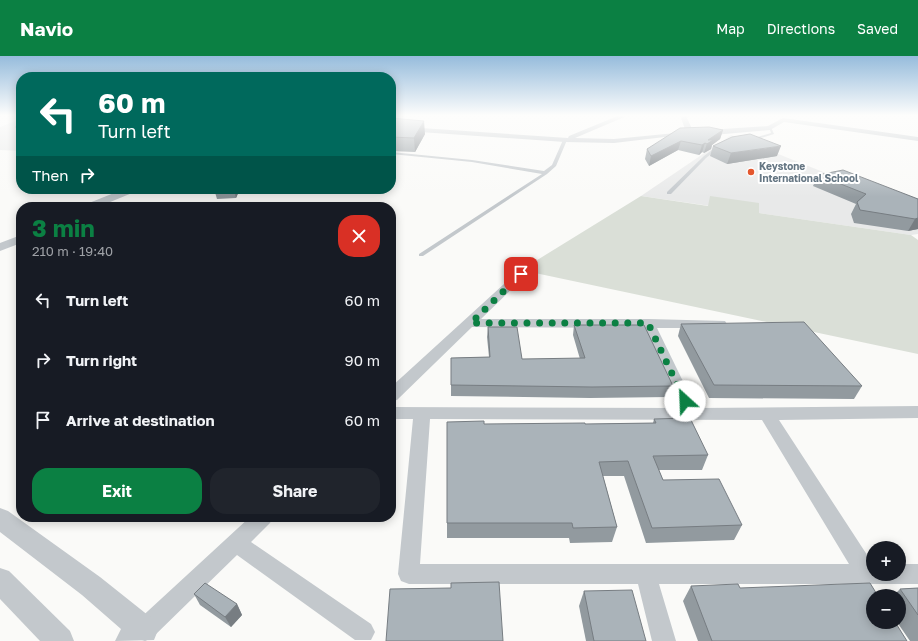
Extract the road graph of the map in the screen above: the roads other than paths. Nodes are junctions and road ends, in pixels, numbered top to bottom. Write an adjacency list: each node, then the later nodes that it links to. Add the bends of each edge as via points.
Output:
1 (564, 142): 4 (lane, via 554,166)
2 (724, 145): 5 (lane, via 705,157)
3 (396, 153): 4 (lane, via 472,161)
4 (546, 173): 14 (lane)
5 (669, 193)
6 (120, 194): 8 (street)
7 (135, 194): 9 (street)
8 (100, 202)
9 (117, 202)
10 (16, 234): 11 (street)
11 (0, 240)
12 (16, 241): 13 (street)
13 (0, 247)
14 (421, 255)
15 (521, 274): 16 (street)
16 (471, 323): 17 (street); 19 (street)
17 (648, 323): 18 (street); 23 (street)
18 (730, 324)
19 (396, 391)
20 (918, 412): 24 (street)
21 (396, 413): 22 (street)
22 (422, 413): 23 (street); 31 (street, via 409,574)
23 (691, 414): 24 (street)
24 (767, 414): 28 (street)
25 (0, 518): 35 (street, via 91,586)
26 (258, 522): 27 (street)
27 (236, 543): 34 (street); 35 (street)
28 (866, 573)
29 (906, 574): 30 (street)
30 (918, 574)
31 (646, 575): 32 (street); 37 (street)
32 (866, 575)
33 (0, 580): 36 (street)
34 (363, 632)
35 (137, 637)
36 (60, 641)
37 (664, 641)

